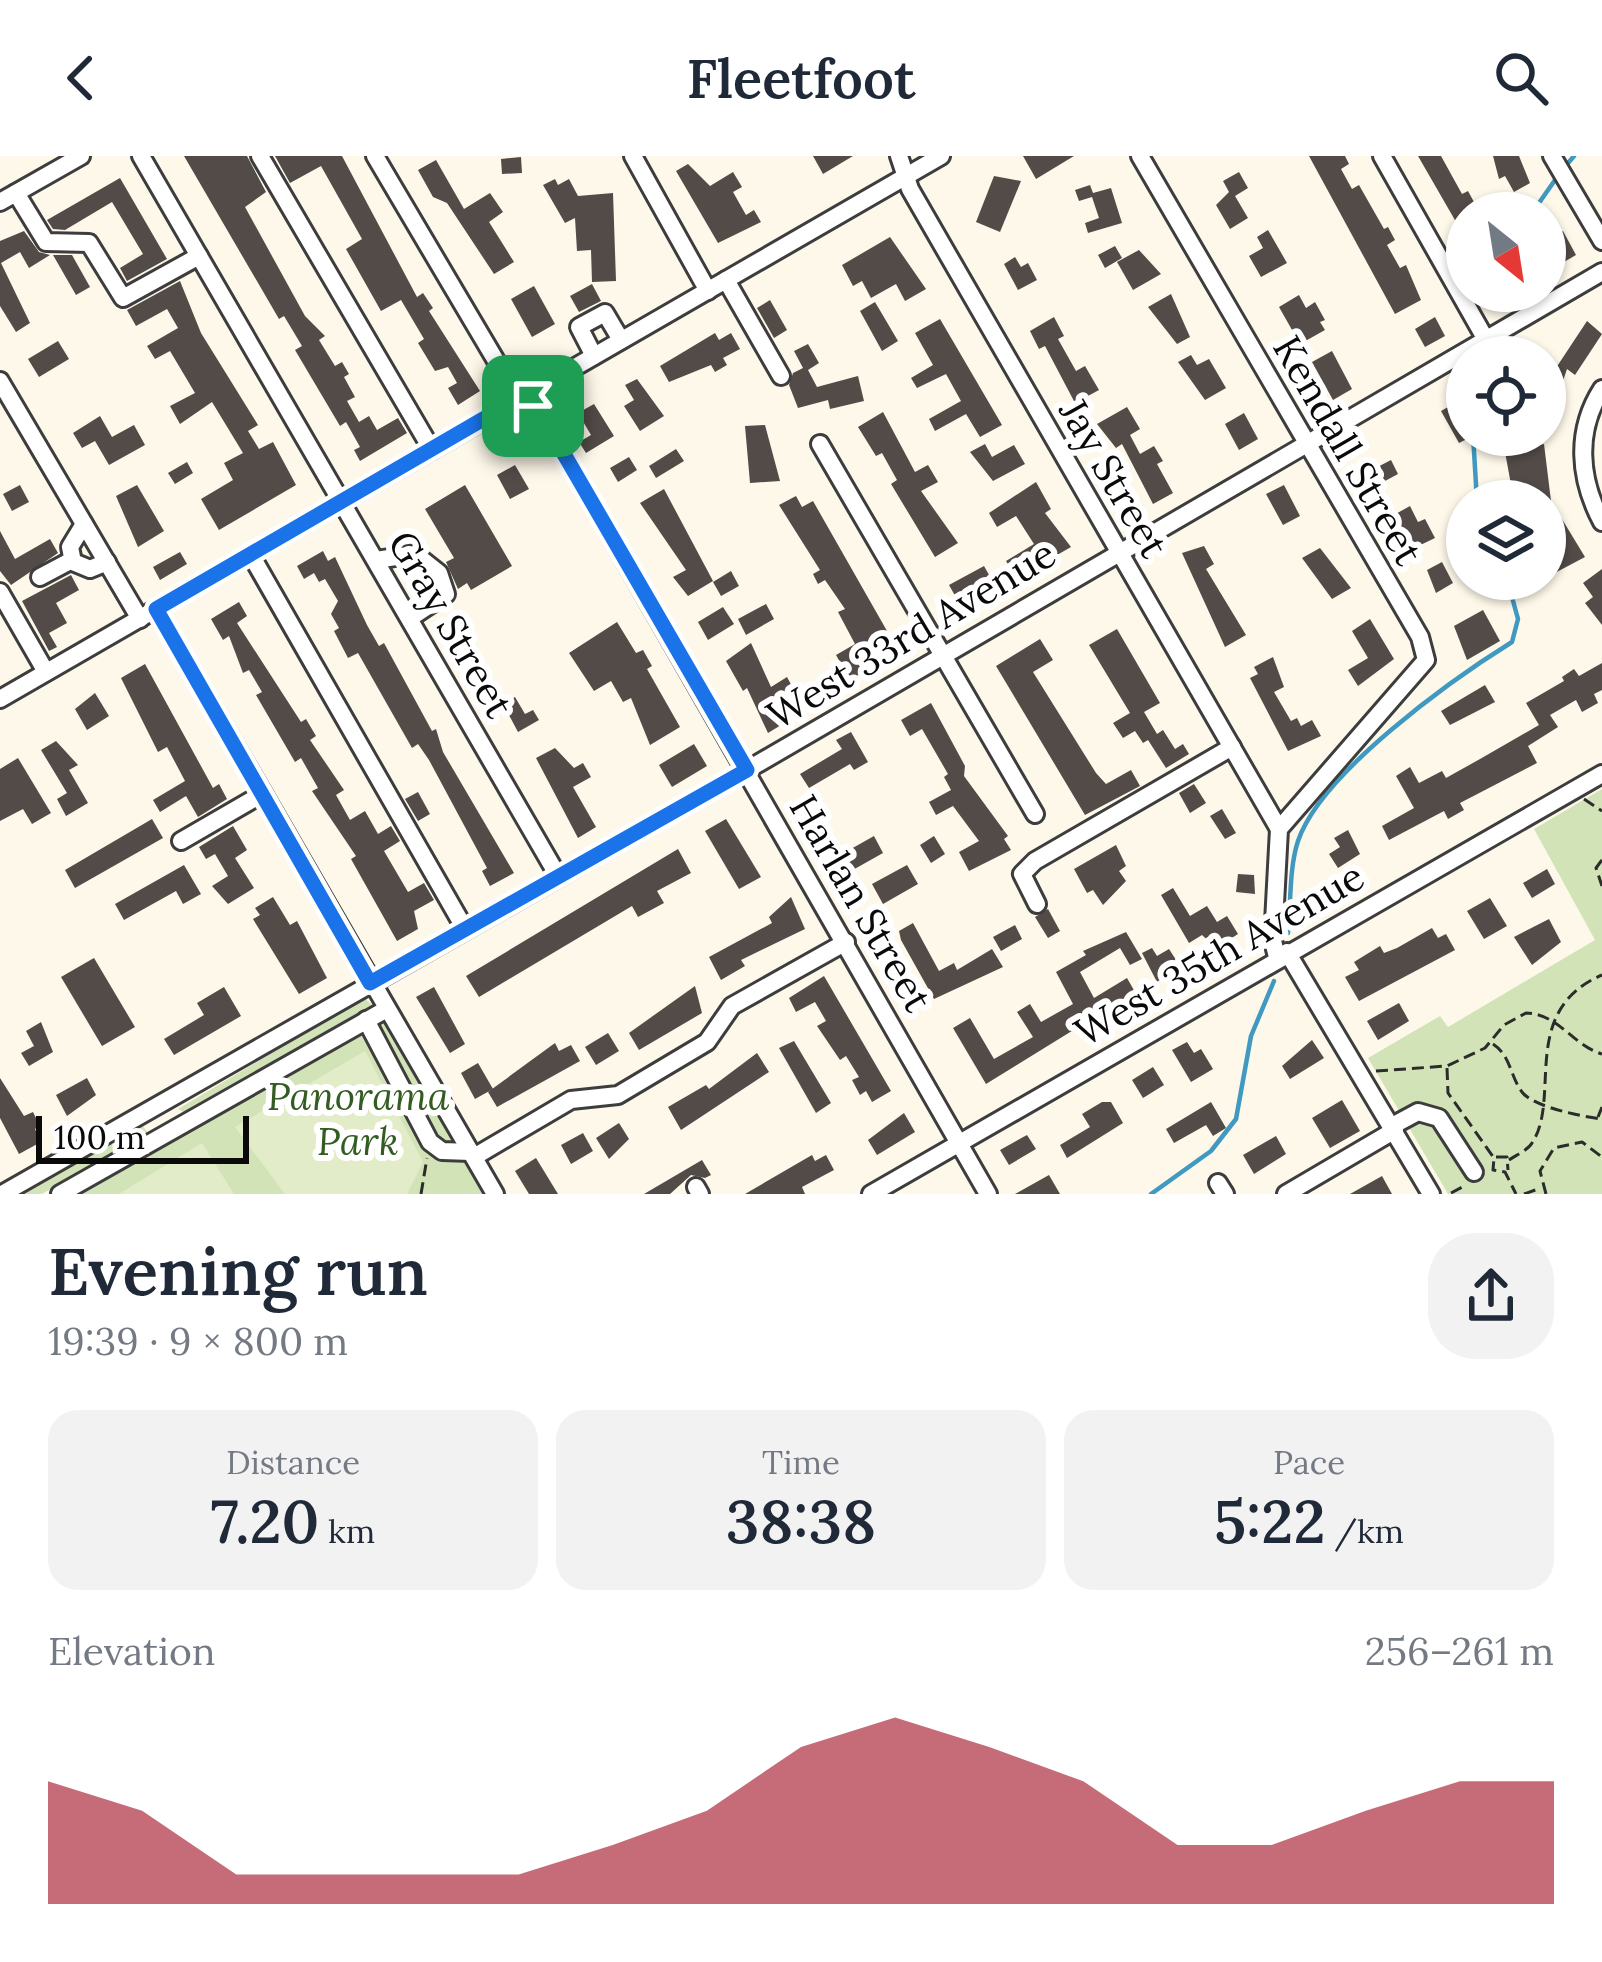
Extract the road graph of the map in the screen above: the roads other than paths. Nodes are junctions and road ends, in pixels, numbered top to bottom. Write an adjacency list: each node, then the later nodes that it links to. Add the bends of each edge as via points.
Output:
1 (82, 156): 12 (street)
2 (141, 156): 14 (street, Gray Street)
3 (260, 156): 29 (street)
4 (375, 156): 26 (street, Harlan Street)
5 (633, 156): 17 (street)
6 (899, 156): 11 (street, Jay Street)
7 (941, 156): 11 (street)
8 (1140, 156): 27 (street, Kendall Street)
9 (1382, 156): 18 (street)
10 (1552, 156): 13 (street)
11 (907, 176): 16 (street); 33 (street, Jay Street)
12 (8, 198): 14 (street, via 46,242 89,243 123,298)
13 (1602, 241)
14 (200, 256): 30 (street, Gray Street)
15 (1602, 272): 19 (street, West 33rd Avenue)
16 (726, 280): 17 (street); 23 (street)
17 (708, 290): 20 (street)
18 (1484, 336)
19 (1489, 336)
20 (621, 340): 21 (street); 21 (street, via 605,313 580,327)
21 (594, 356): 26 (street)
22 (1446, 361): 27 (street, West 33rd Avenue)
23 (782, 376)
24 (0, 380): 32 (street)
25 (1602, 389): 31 (street, via 1582,455)
26 (523, 396): 29 (street); 46 (street, Harlan Street, via 542,416)
27 (1304, 443): 33 (street, West 33rd Avenue); 50 (street, Kendall Street, via 1420,637 1426,660)
28 (820, 444): 42 (street)
29 (432, 450): 30 (street)
30 (343, 501): 34 (street); 36 (street, Gray Street)
31 (1602, 522)
32 (85, 524): 35 (street, via 70,547); 37 (street)
33 (1117, 550): 42 (street, West 33rd Avenue); 45 (street, Jay Street)
34 (251, 555): 40 (street); 54 (street)
35 (72, 560): 37 (street, via 90,569); 38 (street)
36 (376, 560): 41 (street, Gray Street); 41 (street, via 415,554 439,573 446,594)
37 (107, 562): 40 (street)
38 (40, 577)
39 (0, 592): 43 (street)
40 (148, 614): 43 (street); 48 (street)
41 (410, 618): 52 (street, Gray Street)
42 (943, 653): 46 (street, West 33rd Avenue); 49 (street)
43 (46, 672): 44 (street)
44 (0, 698)
45 (1232, 747): 50 (street, Jay Street); 53 (street, via 1036,861 1022,874)
46 (747, 770): 52 (street, West 33rd Avenue); 55 (street, Harlan Street)
47 (1602, 774): 56 (street, West 35th Avenue)
48 (262, 794): 51 (street); 57 (street)
49 (1035, 814)
50 (1279, 829): 56 (street, via 1273,941)
51 (181, 841)
52 (558, 876): 54 (street, West 33rd Avenue)
53 (1036, 904)
54 (464, 929): 57 (street, West 33rd Avenue)
55 (845, 942): 63 (street, Harlan Street); 64 (street, via 732,1006 707,1042 618,1096 571,1100)
56 (1282, 955): 61 (street); 63 (street, West 35th Avenue)
57 (370, 983): 58 (street); 60 (street, West 33rd Avenue)
58 (386, 1010): 59 (street); 64 (street)
59 (366, 1021): 62 (street); 64 (street, via 430,1142)
60 (156, 1106): 62 (street); 66 (street, West 33rd Avenue)
61 (1394, 1128): 65 (street, via 1418,1112 1439,1118); 71 (street); 72 (street)
62 (172, 1131): 67 (street)
63 (960, 1143): 69 (street, West 35th Avenue); 70 (street, Harlan Street)
64 (472, 1155): 68 (street)
65 (1474, 1172)
66 (2, 1194)
67 (60, 1194)
68 (494, 1194)
69 (871, 1194)
70 (988, 1194)
71 (1286, 1194)
72 (1431, 1194)

